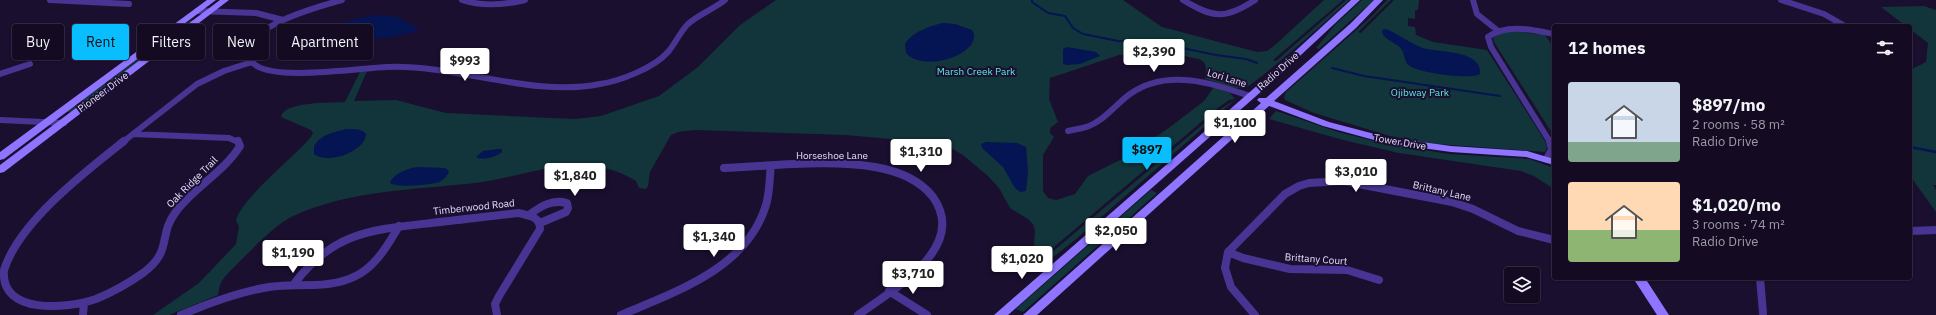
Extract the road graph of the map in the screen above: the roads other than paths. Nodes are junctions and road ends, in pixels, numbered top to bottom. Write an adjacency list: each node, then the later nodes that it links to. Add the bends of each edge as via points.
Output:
1 (50, 0): 15 (street)
2 (212, 0): 16 (main road, Pioneer Drive)
3 (225, 0): 17 (main road, Pioneer Drive)
4 (342, 0): 18 (street)
5 (462, 0): 6 (street, via 492,5)
6 (525, 0)
7 (725, 0): 22 (street, via 692,21 671,49 644,70 610,83 566,89 543,88 453,70 418,67 285,72 264,69)
8 (1183, 0): 9 (street, via 1204,12 1219,15 1238,12)
9 (1255, 0)
10 (1356, 0): 25 (main road, Radio Drive)
11 (1379, 0): 26 (main road, Radio Drive, via 1353,26)
12 (1473, 0): 20 (street, via 1477,14)
13 (1781, 0): 14 (street)
14 (1801, 3): 19 (street)
15 (129, 4)
16 (197, 11): 17 (street); 28 (main road, Pioneer Drive)
17 (210, 11): 18 (street, via 256,13); 29 (main road, Pioneer Drive)
18 (282, 20): 22 (street, via 264,31 253,42 249,53)
19 (1842, 24)
20 (1497, 30): 21 (street, via 1510,28); 33 (street, via 1488,37 1488,42 1550,140)
21 (1552, 34)
22 (252, 62): 31 (street, Oak Ridge Trail, via 197,84)
23 (30, 64): 24 (street)
24 (0, 74)
25 (1250, 96): 26 (main road, Tower Drive); 30 (street, Lori Lane, via 1203,81 1160,81 1135,91 1090,125); 57 (main road, Radio Drive)
26 (1266, 101): 33 (main road, Tower Drive, via 1333,126 1393,141 1451,150 1524,153); 58 (main road, Radio Drive)
27 (0, 120): 28 (street)
28 (48, 122): 29 (street); 32 (main road, Pioneer Drive)
29 (64, 123): 36 (main road, Pioneer Drive)
30 (1068, 131)
31 (133, 134): 49 (street, Oak Ridge Trail, via 51,202 25,230 5,264 1,281 4,297 15,305 33,309); 49 (street, Oak Ridge Trail, via 229,138 238,141 240,146 176,212 167,227 164,247 153,264 121,287)
32 (0, 157)
33 (1551, 160)
34 (771, 166): 35 (street, Horseshoe Lane); 48 (street, Horseshoe Lane, via 869,165 902,174 926,189 942,213 941,238 930,257); 54 (street, via 765,209 737,252 688,285)
35 (724, 168)
36 (0, 170)
37 (529, 214): 38 (street); 38 (street, via 554,201 567,203 566,212); 39 (street, Timberwood Road, via 506,213)
38 (540, 223): 53 (street, via 536,237 495,304)
39 (399, 226): 47 (street, Timberwood Road, via 376,229 341,241 313,260); 47 (street, via 373,265 353,279 329,285)
40 (1936, 230): 41 (street)
41 (1912, 231)
42 (1552, 240): 43 (street, Brittany Lane, via 1518,231 1477,210 1452,202 1332,181 1310,183 1292,189)
43 (1228, 252): 44 (street, Brittany Court, via 1290,269 1347,270); 59 (street, via 1225,268 1230,287)
44 (1379, 280)
45 (1640, 280): 60 (main road)
46 (1760, 280): 50 (street)
47 (294, 284): 52 (street, via 246,292 217,300)
48 (889, 291): 55 (street, Horseshoe Lane); 56 (street)
49 (84, 303): 51 (street)
50 (1763, 313)
51 (83, 315)
52 (181, 315)
53 (497, 315)
54 (621, 315)
55 (858, 315)
56 (927, 315)
57 (1000, 315)
58 (1029, 315)
59 (1255, 315)
60 (1663, 315)

